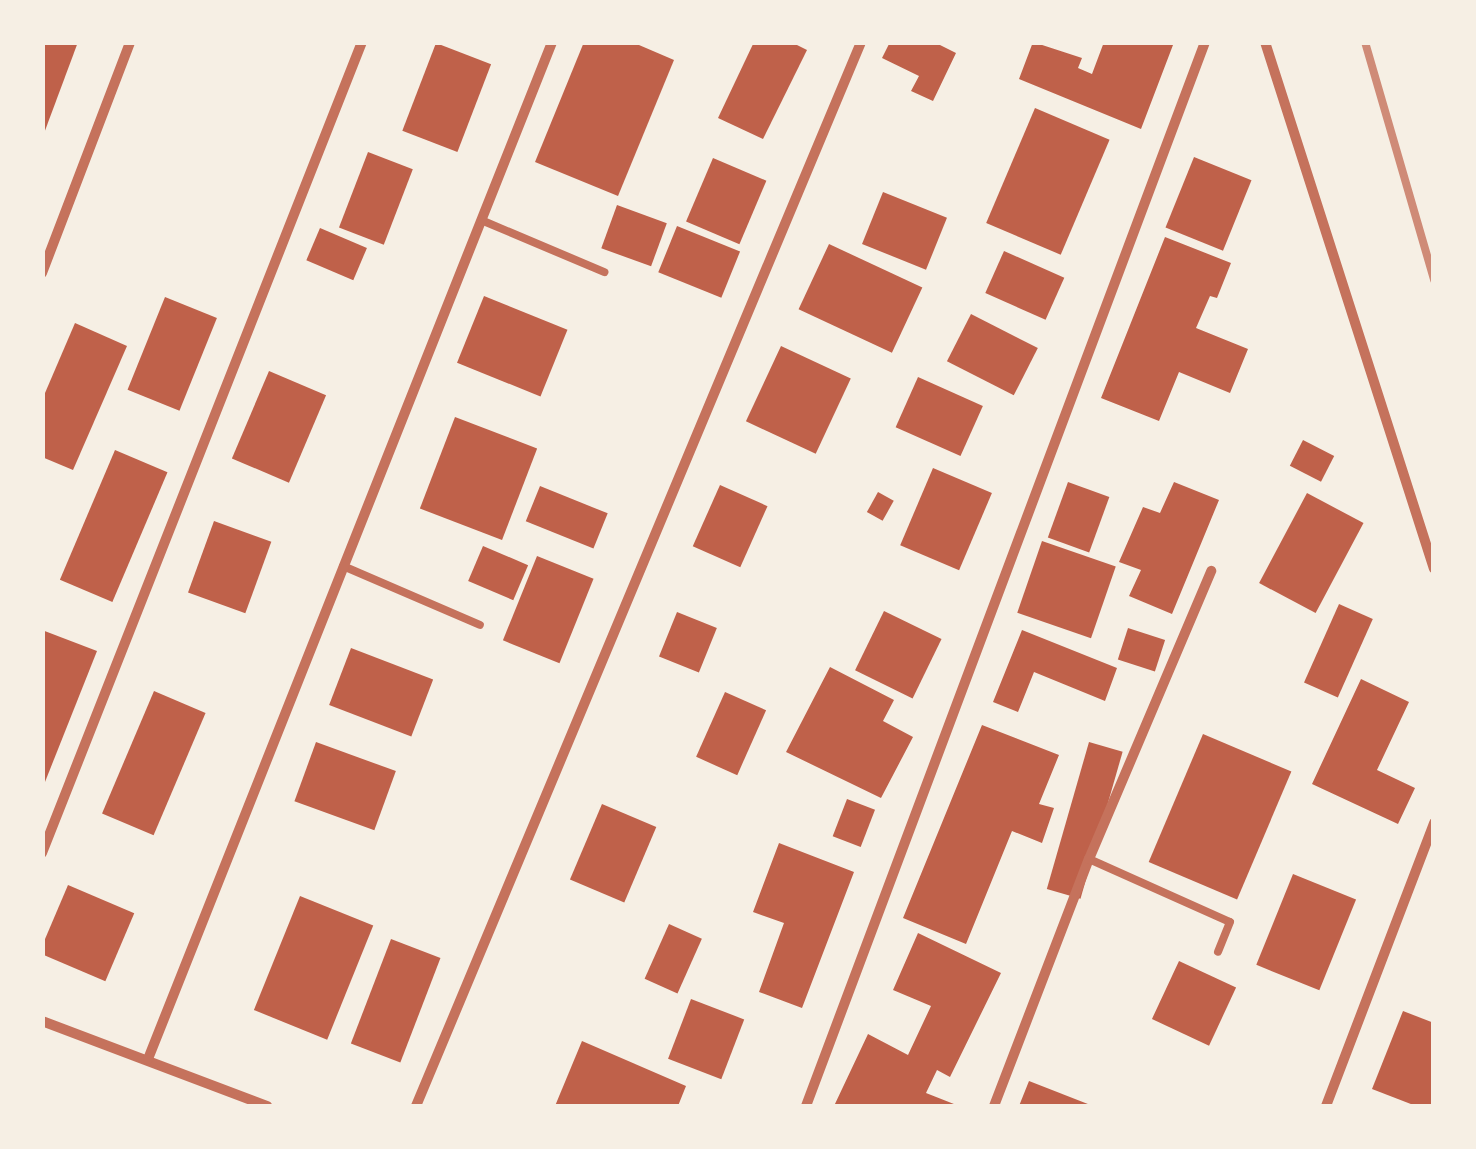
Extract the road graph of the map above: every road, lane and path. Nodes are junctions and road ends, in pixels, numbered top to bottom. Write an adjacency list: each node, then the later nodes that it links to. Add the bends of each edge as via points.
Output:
1 (130, 42): 9 (street)
2 (362, 42): 15 (street)
3 (552, 42): 7 (street)
4 (861, 42): 21 (street)
5 (1204, 42): 22 (street)
6 (1265, 42): 11 (street)
7 (481, 220): 8 (lane); 10 (street)
8 (604, 272)
9 (42, 274)
10 (343, 566): 13 (lane); 19 (street)
11 (1434, 569)
12 (1210, 571): 16 (street)
13 (480, 625)
14 (1434, 823): 24 (street)
15 (42, 853)
16 (1089, 859): 17 (lane, via 1230,922); 23 (street)
17 (1218, 952)
18 (42, 1021): 19 (street)
19 (148, 1060): 20 (street)
20 (267, 1106)
21 (416, 1106)
22 (806, 1106)
23 (994, 1106)
24 (1326, 1106)

